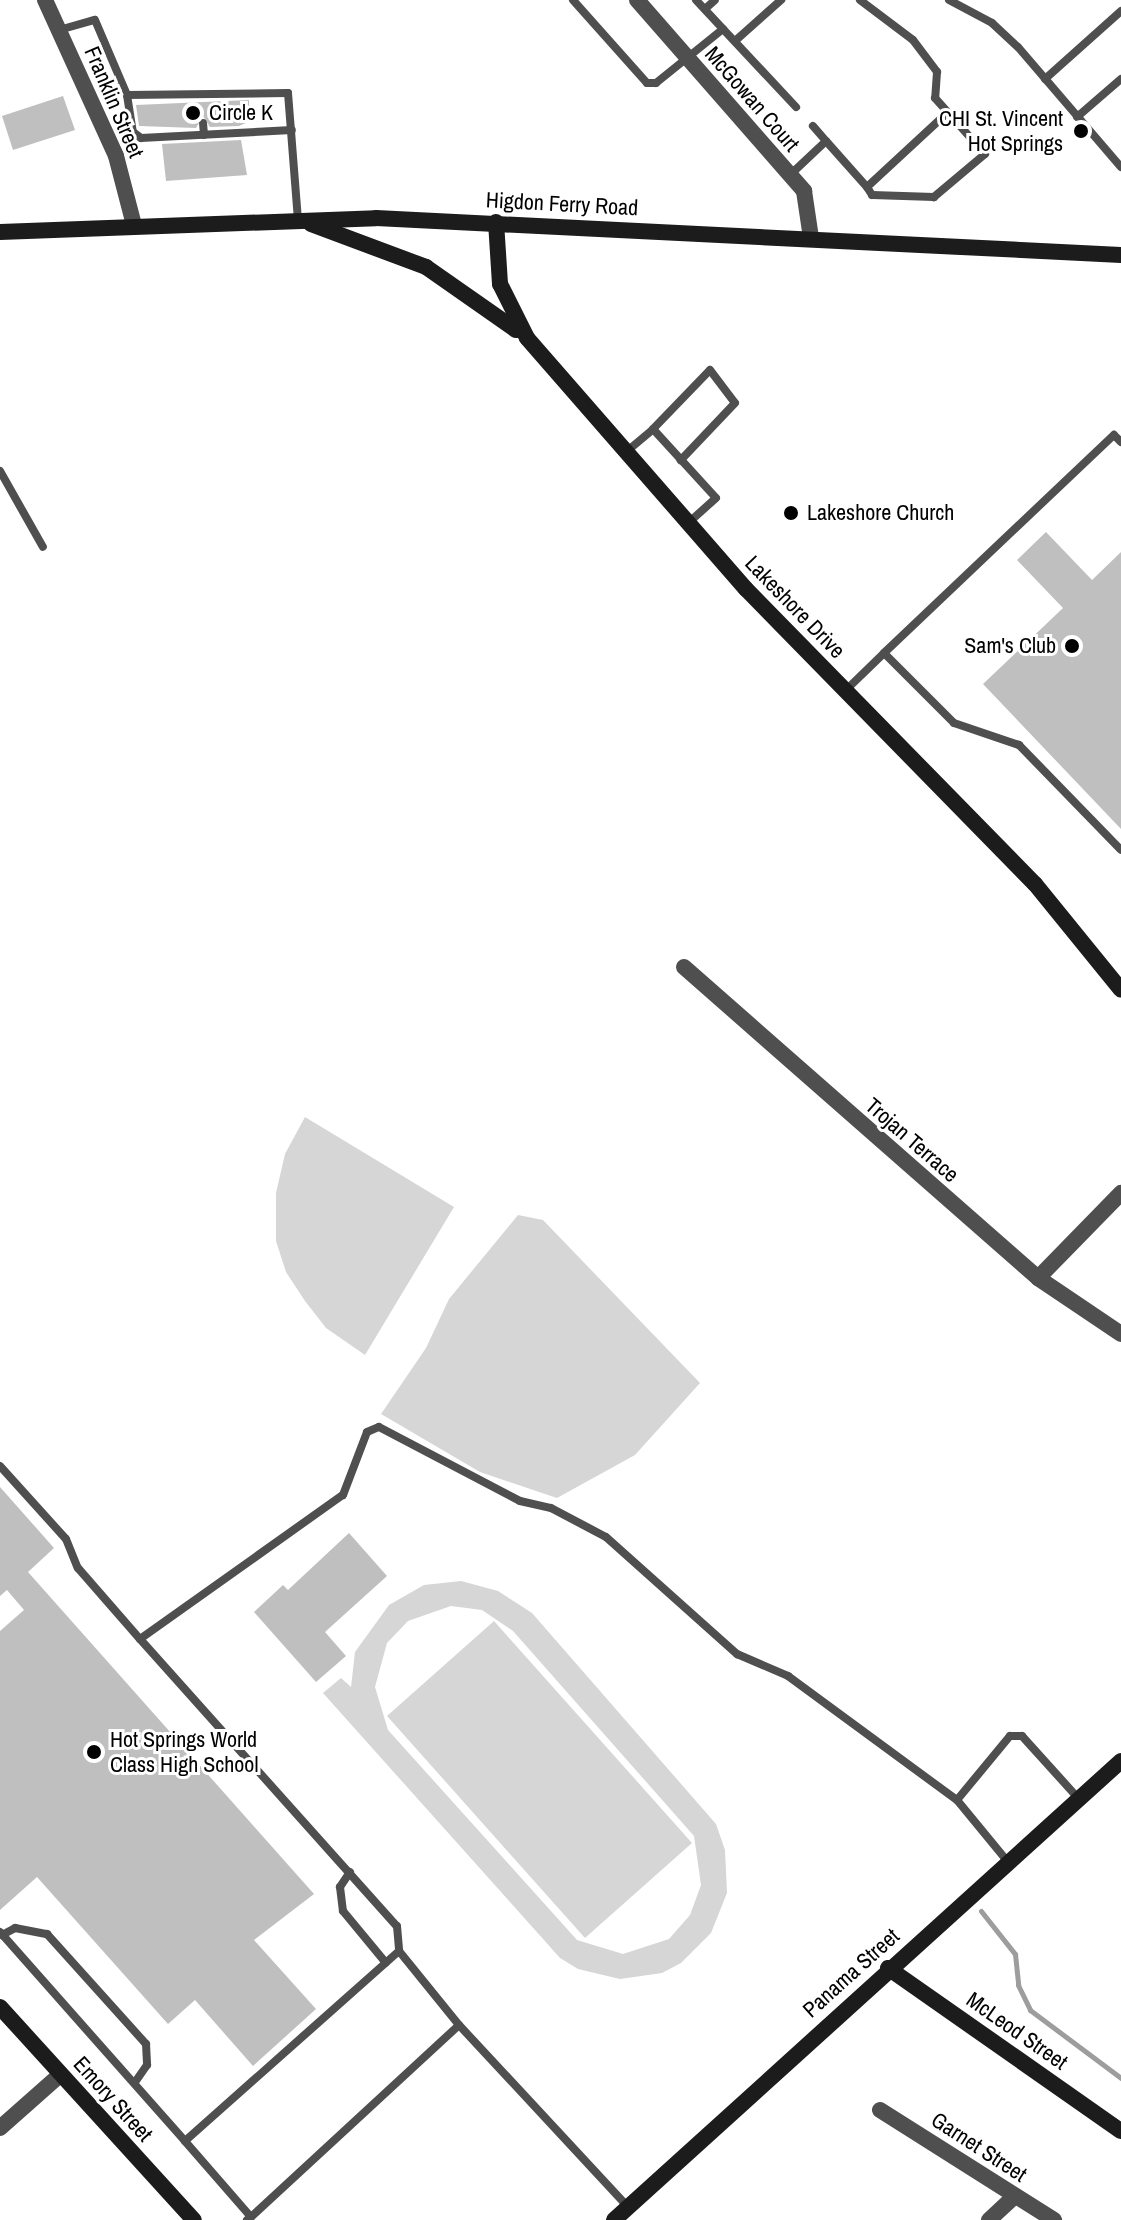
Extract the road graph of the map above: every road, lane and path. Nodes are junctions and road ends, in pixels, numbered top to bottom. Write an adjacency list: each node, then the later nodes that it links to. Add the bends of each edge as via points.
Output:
1 (45, 0): 12 (street, Franklin Street)
2 (573, 0): 14 (lane, via 647,83 656,83)
3 (637, 0): 14 (street, McGowan Court)
4 (696, 0): 9 (lane)
5 (715, 0): 9 (lane)
6 (781, 0): 13 (lane)
7 (860, 0): 19 (lane, via 913,40 937,72 935,98)
8 (949, 0): 15 (lane, via 992,23)
9 (705, 9): 11 (lane)
10 (1121, 11): 15 (lane)
11 (723, 29): 13 (lane); 14 (lane)
12 (59, 30): 17 (lane, via 95,20); 37 (street, Franklin Street, via 116,156)
13 (735, 41): 18 (lane)
14 (688, 59): 33 (street, McGowan Court)
15 (1045, 79): 20 (lane)
16 (1121, 79): 20 (lane)
17 (127, 95): 26 (lane, via 156,99 288,93); 30 (lane, via 133,132 141,138)
18 (796, 107)
19 (947, 113): 34 (lane); 34 (lane, via 985,154 934,197 872,195)
20 (1077, 117): 32 (lane)
21 (227, 122): 27 (lane)
22 (203, 123): 28 (lane)
23 (182, 124): 29 (lane)
24 (157, 126): 30 (lane)
25 (813, 126): 31 (lane)
26 (292, 130): 27 (lane); 35 (lane)
27 (228, 134): 28 (lane)
28 (204, 135): 29 (lane)
29 (182, 136): 30 (lane)
30 (157, 137)
31 (826, 141): 33 (lane); 34 (lane)
32 (1121, 167)
33 (790, 175): 39 (street, McGowan Court, via 804,191)
34 (867, 187)
35 (298, 220): 36 (street, Higdon Ferry Road); 37 (street, Higdon Ferry Road); 41 (street, via 426,267)
36 (496, 222): 39 (street, Higdon Ferry Road); 41 (street, Lakeshore Drive, via 500,284)
37 (134, 225): 38 (street, Higdon Ferry Road)
38 (0, 232)
39 (811, 238): 40 (street, Higdon Ferry Road)
40 (1121, 255)
41 (527, 338): 44 (street, Lakeshore Drive)
42 (653, 429): 44 (lane); 45 (lane); 45 (lane, via 710,370 735,403)
43 (1121, 442): 49 (lane, via 1114,435)
44 (626, 452): 47 (street, Lakeshore Drive)
45 (681, 460): 47 (lane, via 716,498)
46 (0, 471): 48 (lane)
47 (688, 523): 50 (street, Lakeshore Drive)
48 (43, 547)
49 (884, 653): 50 (lane); 51 (lane, via 954,723 1019,745)
50 (846, 690): 53 (street, Lakeshore Drive, via 1035,884)
51 (1121, 850)
52 (684, 967): 55 (street, Trojan Terrace)
53 (1121, 990)
54 (1121, 1193): 55 (street)
55 (1038, 1278): 56 (street, Trojan Terrace)
56 (1121, 1334)
57 (0, 1466): 58 (lane, via 66,1539 78,1568)
58 (140, 1639): 61 (lane, via 343,1495 367,1432 379,1427 520,1501 551,1508 606,1537 737,1654 788,1676); 63 (lane)
59 (1121, 1761): 60 (street, Panama Street)
60 (1079, 1799): 61 (lane, via 1022,1736 1010,1736); 62 (street, Panama Street)
61 (957, 1800): 62 (lane)
62 (1008, 1862): 67 (street, Panama Street)
63 (350, 1872): 65 (lane, via 397,1926); 66 (lane, via 340,1887 343,1911)
64 (1, 1933): 71 (lane); 71 (lane, via 15,1928 47,1934 146,2044 147,2065)
65 (399, 1951): 66 (lane); 69 (lane)
66 (386, 1963): 75 (lane)
67 (888, 1968): 74 (street, McLeod Street); 77 (street, Panama Street)
68 (0, 2007): 70 (street, Emory Street)
69 (459, 2025): 77 (lane); 78 (lane)
70 (61, 2074): 73 (street); 79 (street, Emory Street)
71 (135, 2082): 75 (lane)
72 (880, 2110): 76 (street, Garnet Street)
73 (0, 2128)
74 (1121, 2131)
75 (185, 2141): 78 (lane)
76 (1014, 2197): 81 (street); 82 (street, Garnet Street)
77 (628, 2207): 80 (street, Panama Street)
78 (249, 2218)
79 (194, 2220)
80 (614, 2220)
81 (989, 2220)
82 (1054, 2220)

